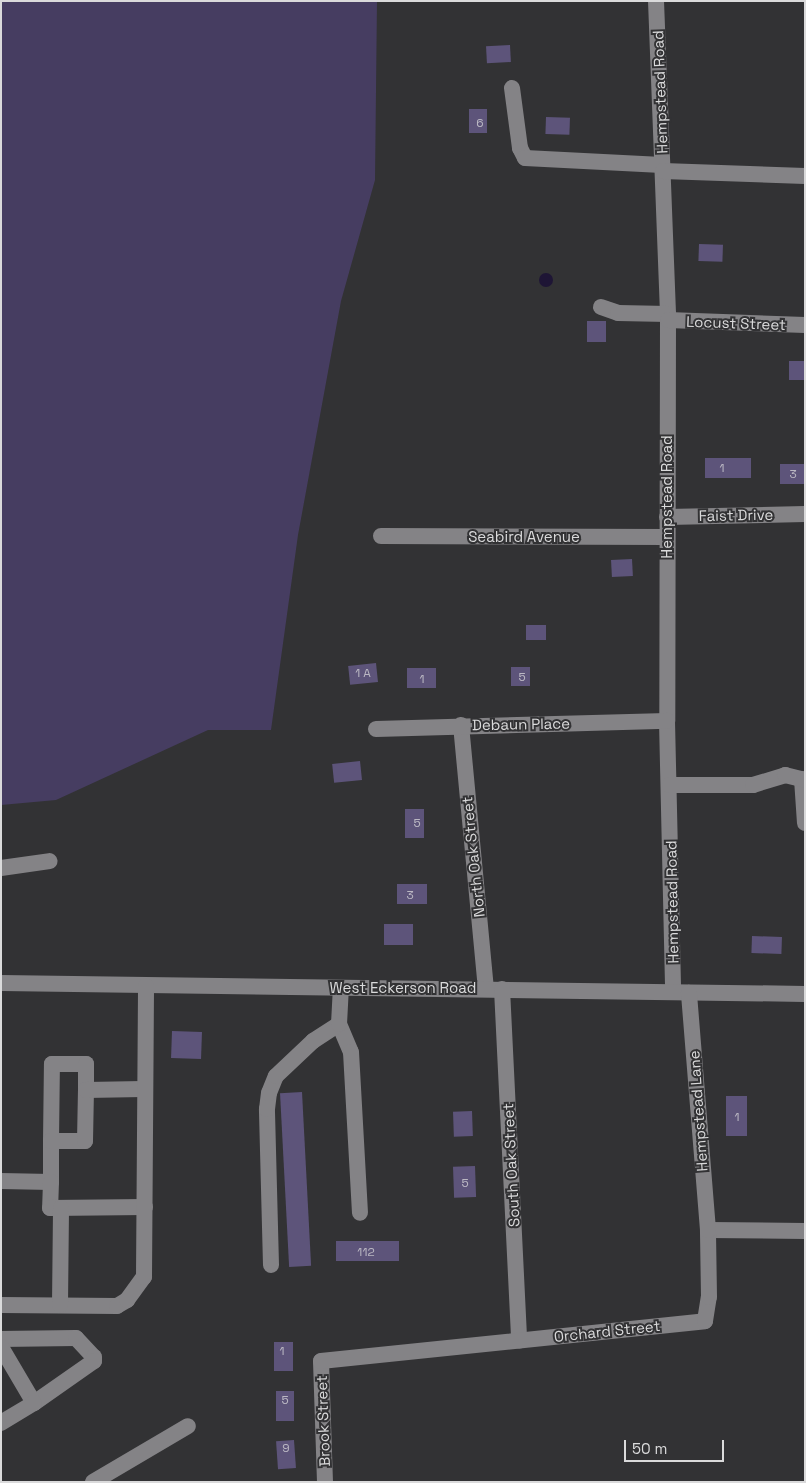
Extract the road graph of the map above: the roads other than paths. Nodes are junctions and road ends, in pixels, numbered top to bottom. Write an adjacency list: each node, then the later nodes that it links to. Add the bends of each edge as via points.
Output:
1 (656, 1): 3 (street, Hempstead Road)
2 (512, 88): 3 (street, via 520,148 525,158)
3 (662, 168): 4 (street); 6 (street, Hempstead Road)
4 (805, 176)
5 (601, 307): 6 (street, Locust Street, via 618,313)
6 (668, 317): 7 (street, Locust Street); 9 (street, Hempstead Road)
7 (805, 325)
8 (805, 514): 9 (street, Faist Drive)
9 (667, 517): 11 (street, Hempstead Road)
10 (381, 536): 11 (street, Seabird Avenue)
11 (667, 537): 12 (street, Hempstead Road)
12 (667, 721): 13 (street, Debaun Place); 16 (street, Hempstead Road)
13 (461, 725): 14 (street, Debaun Place); 23 (street, North Oak Street)
14 (376, 729)
15 (803, 779): 16 (street, via 786,775 753,785); 17 (street)
16 (670, 785): 24 (street, Hempstead Road)
17 (805, 823)
18 (50, 861): 19 (street)
19 (1, 868)
20 (1, 983): 21 (street, West Eckerson Road)
21 (146, 986): 22 (street, West Eckerson Road); 27 (street)
22 (341, 988): 23 (street, West Eckerson Road); 26 (street)
23 (494, 989): 24 (street, West Eckerson Road); 41 (street, South Oak Street)
24 (681, 993): 25 (street, West Eckerson Road); 35 (street, Hempstead Lane)
25 (805, 994)
26 (339, 1024): 34 (street, via 351,1052); 37 (street, via 313,1041 276,1076 270,1093 267,1109)
27 (143, 1089): 28 (street); 32 (street)
28 (86, 1090): 29 (street, via 85,1141); 29 (street, via 86,1064 52,1064)
29 (51, 1141): 31 (street)
30 (1, 1181): 31 (street)
31 (51, 1182): 33 (street, via 50,1208)
32 (145, 1207): 33 (street); 39 (street, via 144,1278 127,1300 117,1306)
33 (61, 1208): 39 (street)
34 (360, 1214)
35 (708, 1230): 36 (street); 41 (street, Orchard Street, via 709,1297 705,1321)
36 (805, 1231)
37 (271, 1265)
38 (1, 1305): 39 (street)
39 (60, 1305)
40 (1, 1339): 44 (street, via 76,1338 94,1357 94,1361)
41 (519, 1341): 43 (street, Orchard Street)
42 (1, 1347): 44 (street)
43 (321, 1361): 48 (street, Brook Street)
44 (34, 1403): 45 (street)
45 (1, 1422)
46 (188, 1426): 47 (street)
47 (92, 1482)
48 (325, 1482)

